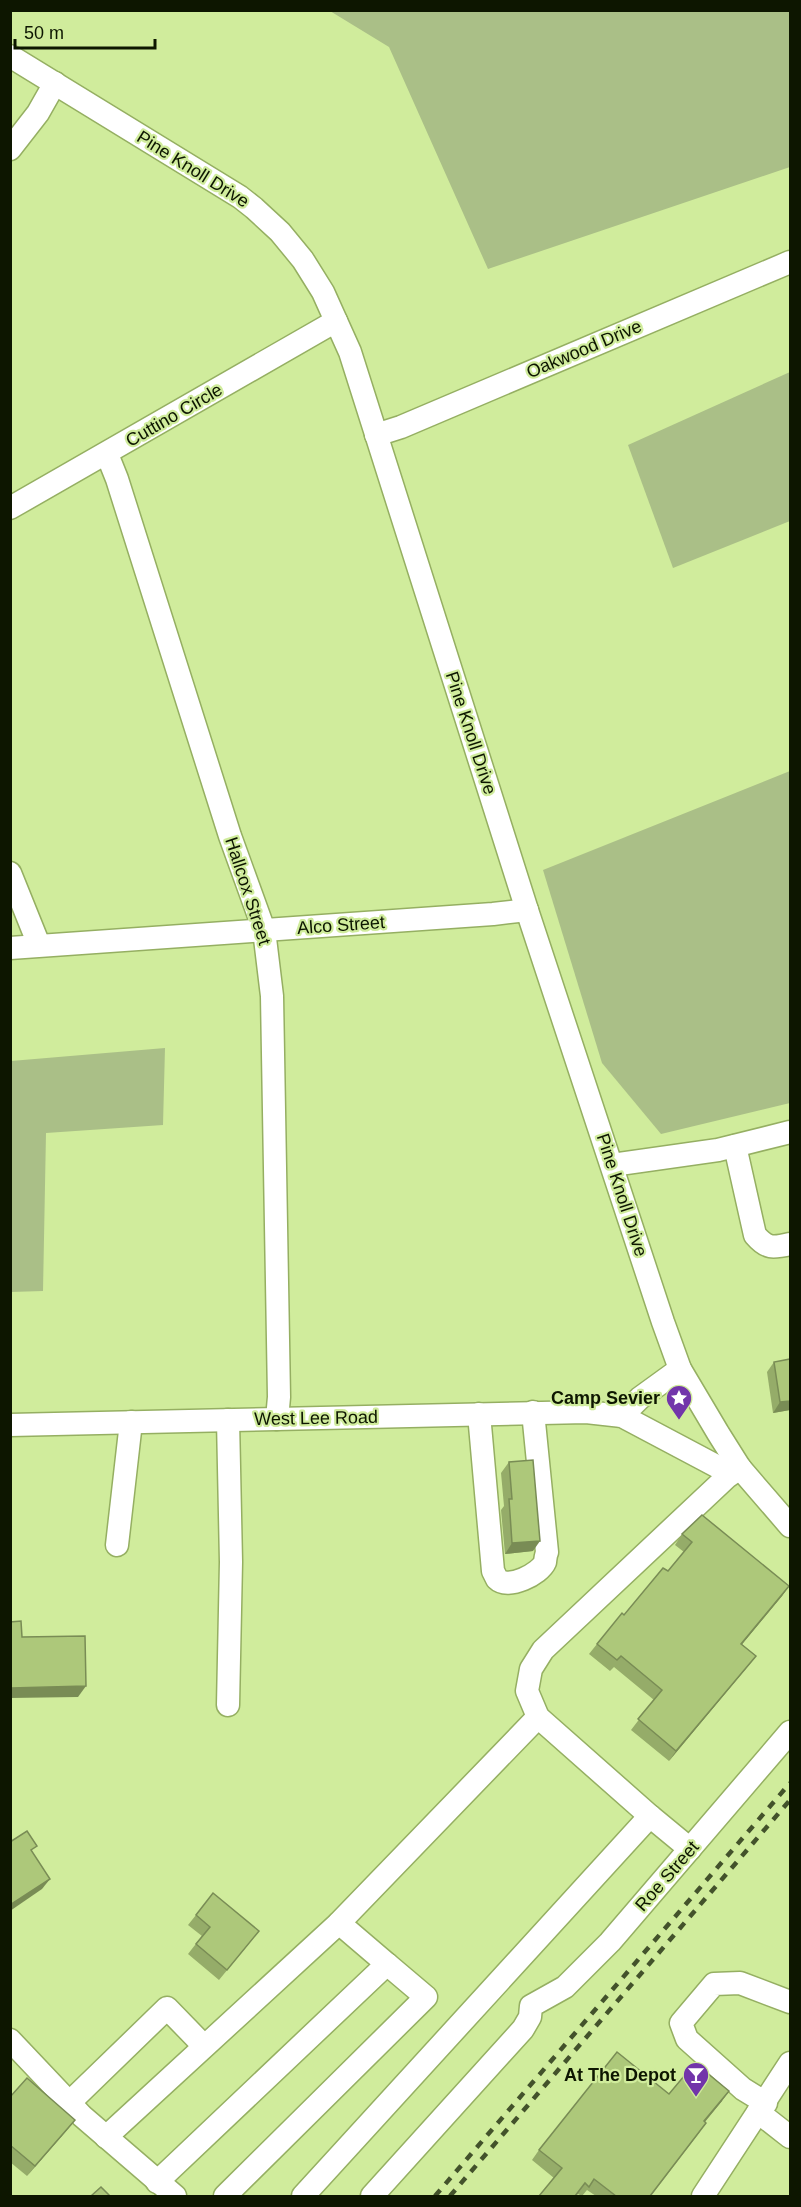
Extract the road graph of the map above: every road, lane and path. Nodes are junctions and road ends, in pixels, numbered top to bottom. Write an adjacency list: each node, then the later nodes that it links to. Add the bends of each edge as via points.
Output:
1 (10, 56): 2 (street, Pine Knoll Drive)
2 (55, 83): 3 (street); 5 (street, Pine Knoll Drive, via 254,208 303,260)
3 (10, 149)
4 (790, 262): 6 (street, Oakwood Drive)
5 (336, 321): 6 (street, Pine Knoll Drive); 7 (street, Cuttino Circle)
6 (376, 435): 10 (street, Pine Knoll Drive)
7 (107, 454): 8 (street, Cuttino Circle); 11 (street, Hallcox Street)
8 (10, 508)
9 (10, 873): 12 (street)
10 (527, 910): 11 (street, Alco Street); 16 (street, Pine Knoll Drive)
11 (264, 930): 12 (street, Alco Street); 22 (street, Hallcox Street, via 272,996)
12 (39, 945): 13 (street, Alco Street)
13 (10, 948)
14 (790, 1131): 15 (street)
15 (735, 1146): 16 (street); 17 (street, via 755,1235 763,1244 775,1248)
16 (612, 1165): 18 (street, Pine Knoll Drive)
17 (790, 1244)
18 (680, 1369): 21 (street); 26 (street, Pine Knoll Drive)
19 (533, 1412): 20 (street, West Lee Road); 20 (street, via 545,1562 513,1583 497,1579 493,1571); 21 (street, West Lee Road)
20 (479, 1414): 22 (street, West Lee Road)
21 (622, 1416): 26 (street, West Lee Road, via 722,1469)
22 (277, 1419): 23 (street, West Lee Road)
23 (228, 1420): 24 (street, West Lee Road); 29 (street)
24 (131, 1422): 25 (street, West Lee Road); 28 (street)
25 (10, 1425)
26 (740, 1468): 27 (street, Pine Knoll Drive); 30 (street, via 543,1650 531,1669 527,1691)
27 (790, 1526)
28 (117, 1545)
29 (228, 1705)
30 (538, 1717): 32 (street); 34 (street)
31 (790, 1732): 33 (street, Roe Street)
32 (650, 1816): 33 (street); 47 (street)
33 (690, 1849): 48 (street, Roe Street, via 572,1981 531,2006 523,2029)
34 (339, 1923): 35 (street); 38 (street)
35 (387, 1964): 44 (street); 46 (street, via 426,1996)
36 (790, 2002): 41 (street, via 740,1983 714,1984 681,2023 687,2039)
37 (10, 2040): 40 (street)
38 (204, 2046): 40 (street, via 167,2008); 42 (street)
39 (790, 2063): 41 (street)
40 (69, 2103): 42 (street)
41 (762, 2108): 43 (street); 49 (street)
42 (106, 2137): 44 (street)
43 (790, 2138)
44 (157, 2182): 45 (street)
45 (175, 2196)
46 (225, 2196)
47 (303, 2196)
48 (372, 2196)
49 (703, 2196)

